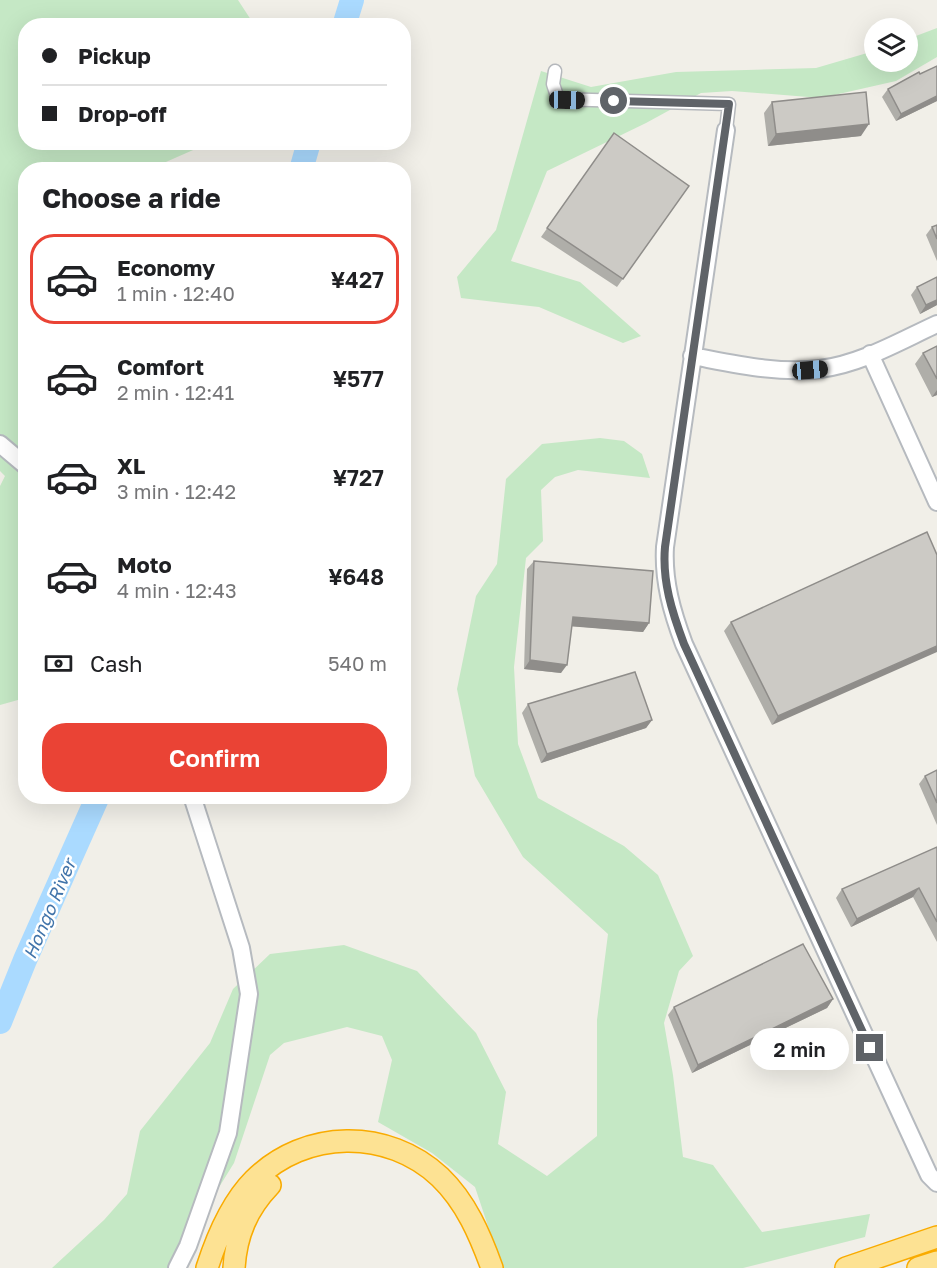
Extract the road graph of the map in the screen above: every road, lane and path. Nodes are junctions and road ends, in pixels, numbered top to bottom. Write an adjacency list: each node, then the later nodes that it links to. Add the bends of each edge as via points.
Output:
1 (555, 71): 2 (street, via 553,84 558,99 729,104)
2 (726, 130): 5 (street)
3 (937, 324): 4 (street)
4 (870, 354): 5 (street, via 823,369 797,371); 8 (street)
5 (692, 356): 10 (street, via 665,547 665,582 675,619 929,1175)
6 (0, 444): 7 (street)
7 (18, 459)
8 (937, 502)
9 (195, 804): 13 (street, via 241,948 249,994 228,1133)
10 (937, 1183)
11 (937, 1237): 18 (highway)
12 (937, 1262): 19 (highway)
13 (177, 1268)
14 (207, 1268): 17 (highway, via 231,1212 254,1180 281,1159 308,1147 340,1140 384,1144 424,1163 457,1197)
15 (234, 1268): 16 (highway, via 245,1218 268,1186 297,1165 316,1158 355,1153 395,1163 432,1187 461,1225)
16 (478, 1268)
17 (492, 1268)
18 (846, 1268)
19 (918, 1268)

